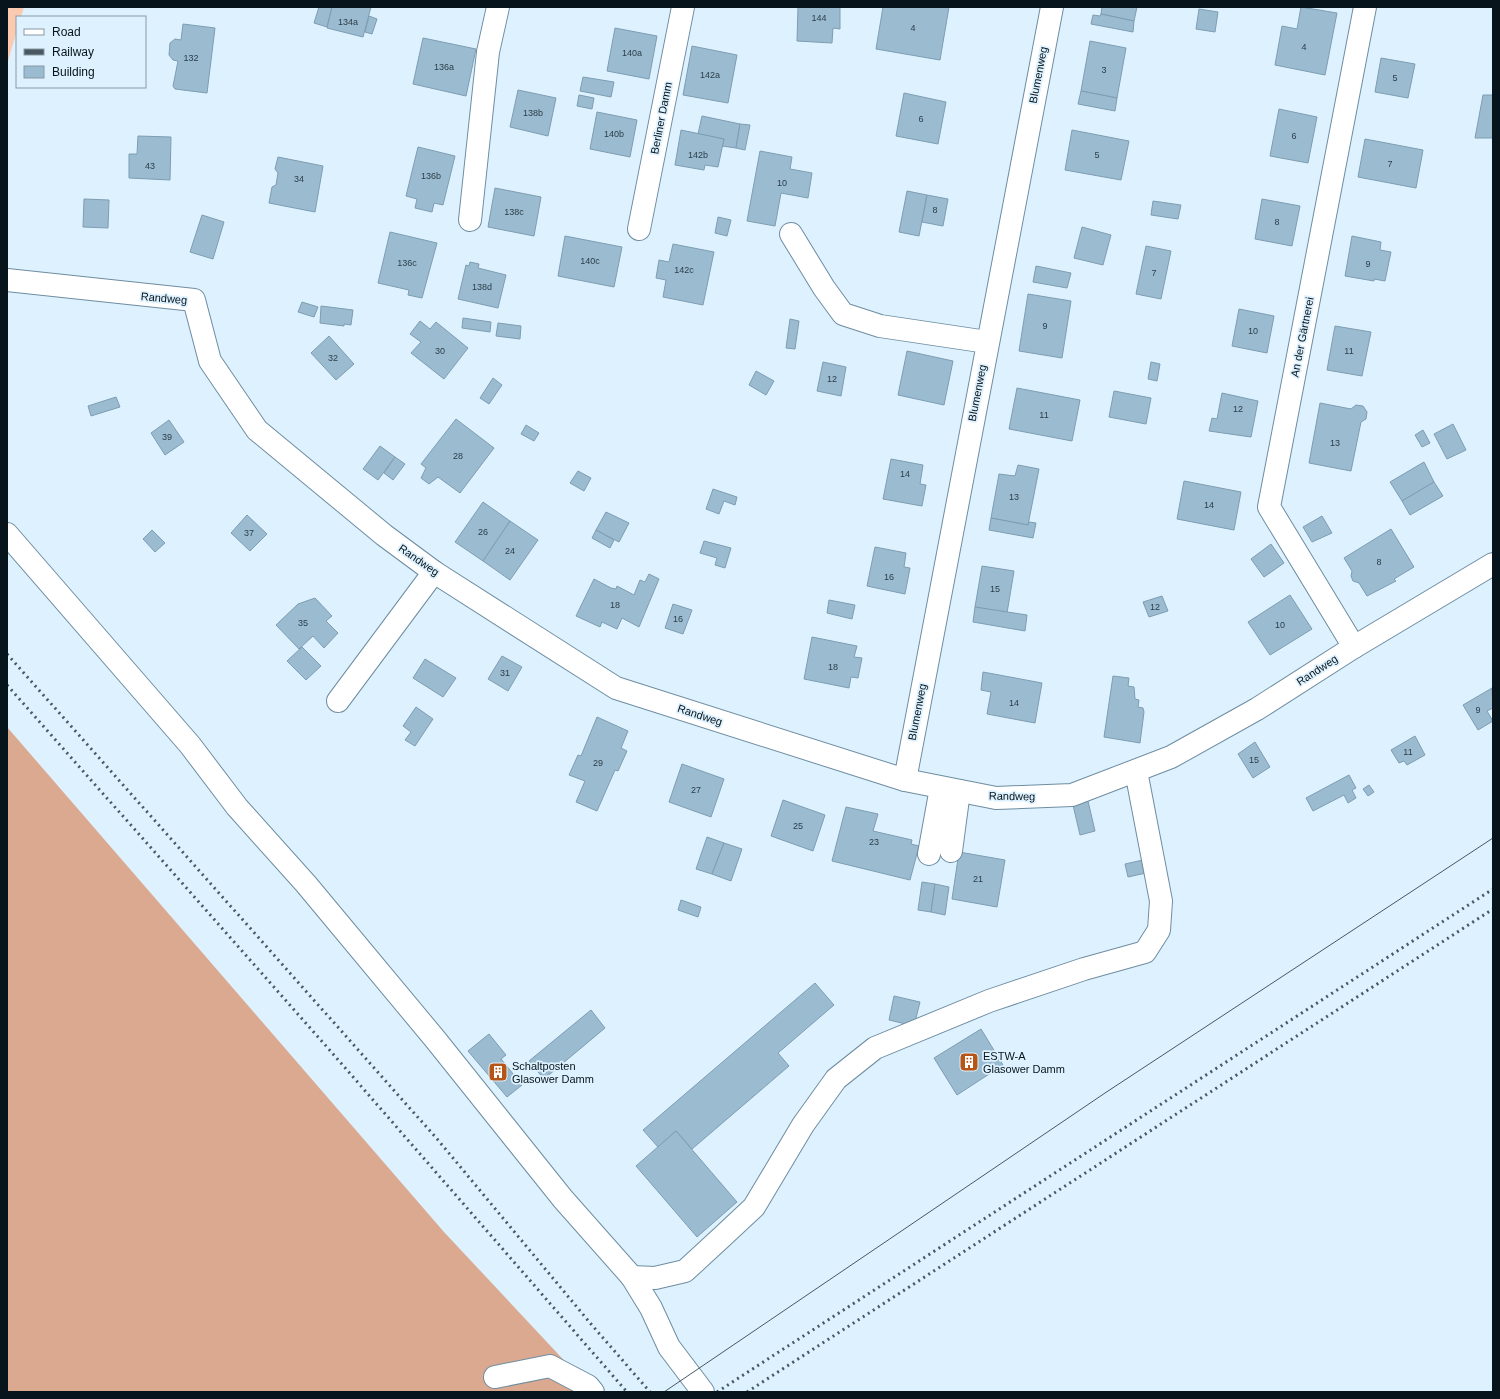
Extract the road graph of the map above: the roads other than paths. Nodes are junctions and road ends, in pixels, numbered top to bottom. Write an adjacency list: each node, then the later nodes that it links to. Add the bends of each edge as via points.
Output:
1 (498, 7): 5 (street, via 488,52)
2 (683, 7): 6 (street, Berliner Damm)
3 (1052, 7): 9 (street, Blumenweg)
4 (1365, 7): 13 (street, An der Gärtnerei, via 1269,507)
5 (470, 220)
6 (639, 229)
7 (791, 234): 9 (street, via 842,314 880,326)
8 (7, 280): 12 (street, Randweg, via 194,300 210,361 257,430 384,535)
9 (987, 342): 16 (street, Blumenweg)
10 (7, 534): 20 (street, via 190,745 237,807 306,884 435,1039 563,1200)
11 (1493, 564): 13 (street, Randweg)
12 (434, 572): 14 (street); 16 (street, Randweg, via 616,688)
13 (1354, 647): 15 (street, Randweg, via 1257,709 1171,757)
14 (338, 701)
15 (1136, 771): 17 (street, Randweg, via 1072,795 996,798); 20 (street, via 1161,901 1160,930 1145,952 1084,969 990,1001 875,1048 836,1079 803,1125 754,1207 724,1236 685,1271 655,1278)
16 (905, 780): 17 (street, Randweg)
17 (950, 789): 18 (street); 19 (street)
18 (951, 851)
19 (929, 854)
20 (632, 1277): 23 (street, via 651,1308 669,1347)
21 (495, 1377): 22 (street, via 550,1366 588,1386)
22 (593, 1392)
23 (703, 1392)

